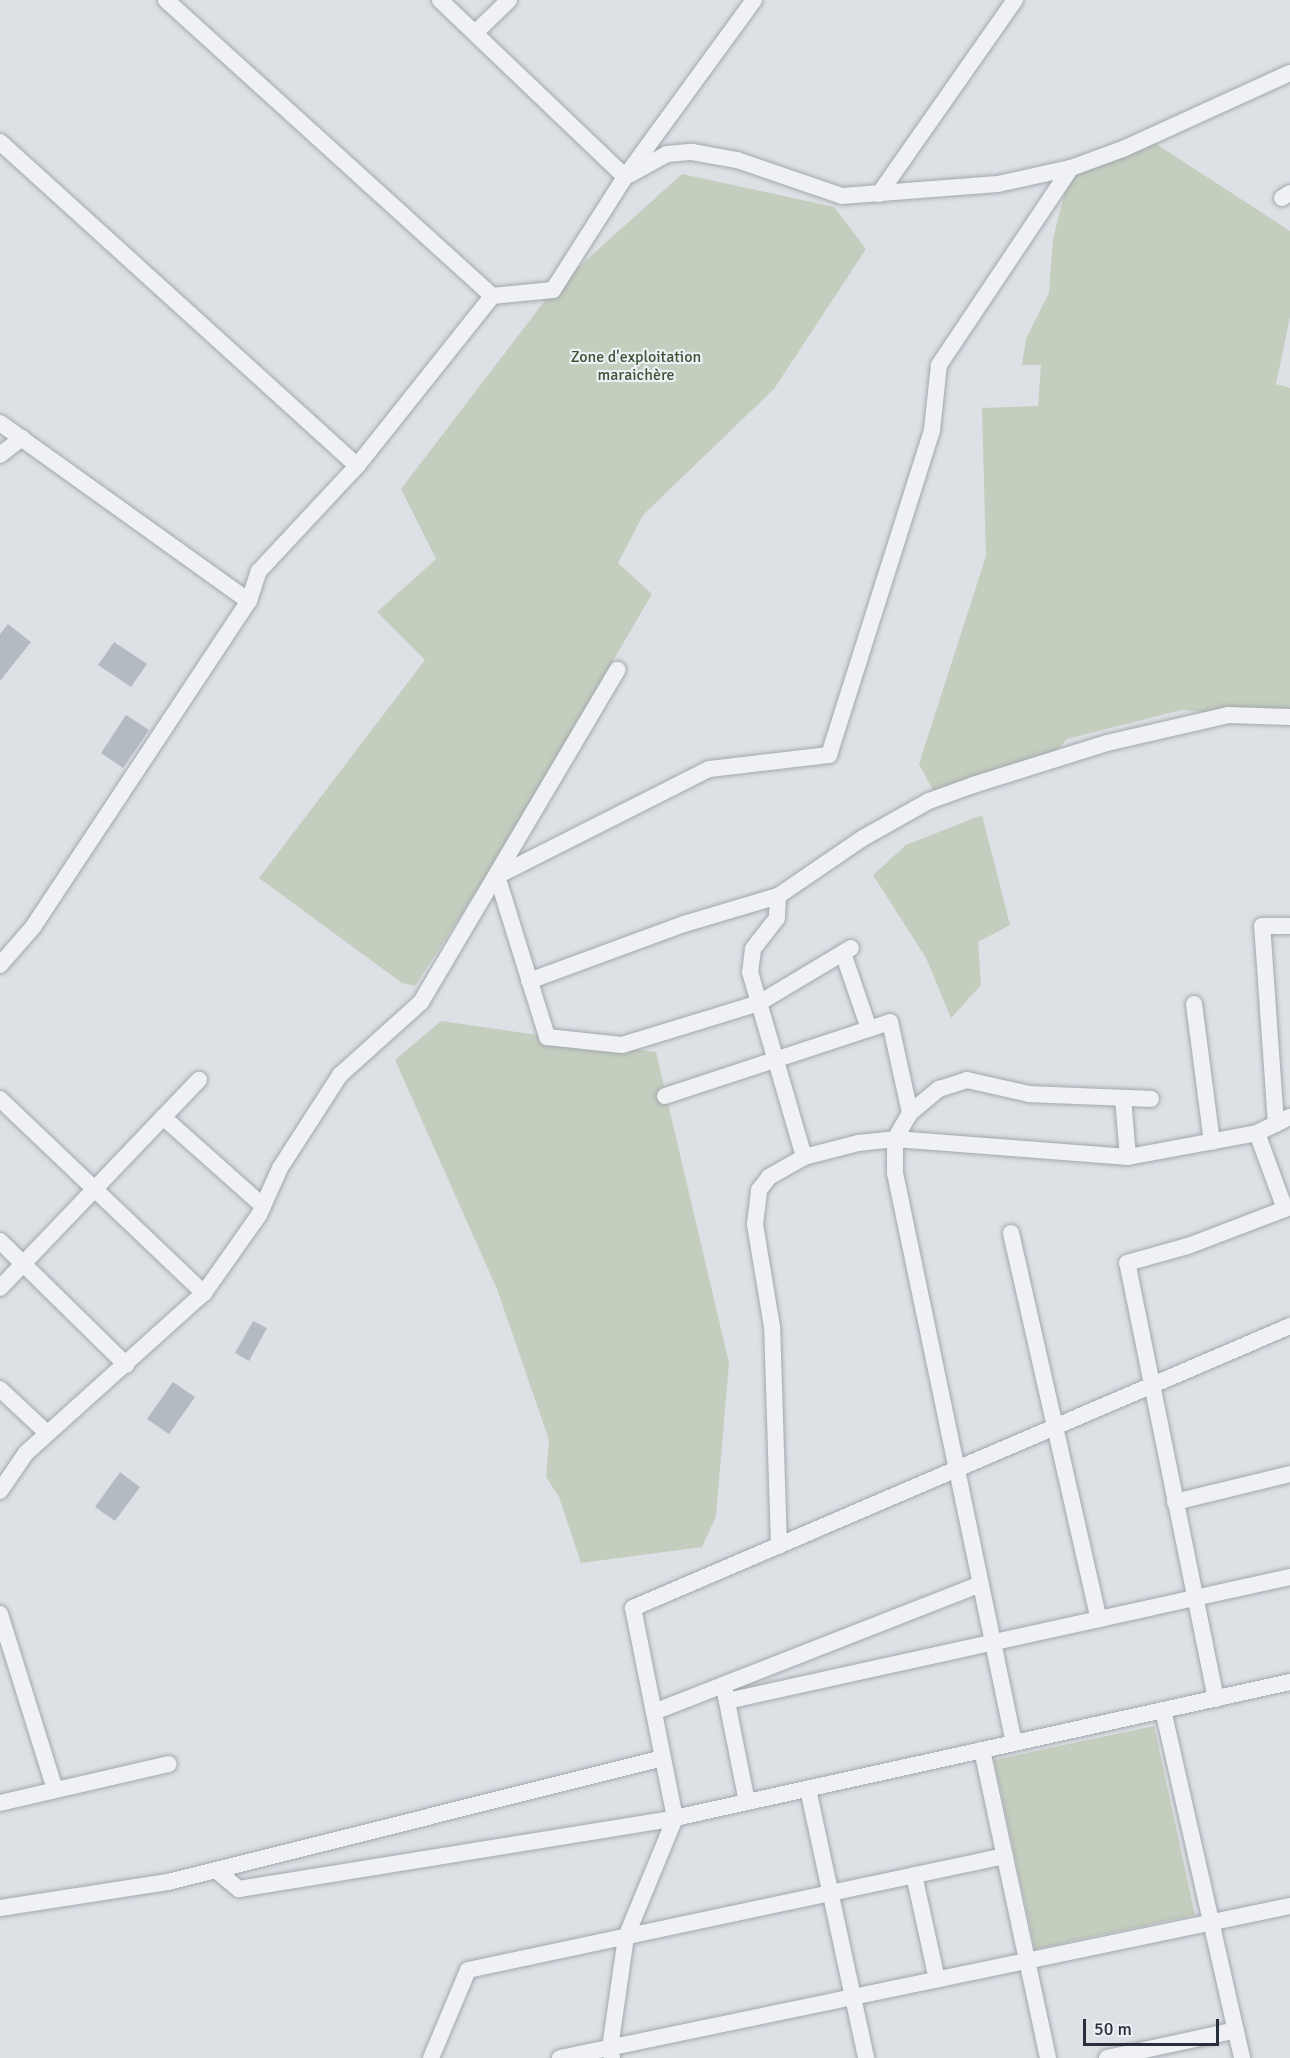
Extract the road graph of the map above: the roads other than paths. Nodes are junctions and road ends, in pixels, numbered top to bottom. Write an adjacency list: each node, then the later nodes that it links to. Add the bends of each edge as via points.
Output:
1 (165, 0): 12 (street)
2 (440, 0): 6 (street)
3 (509, 0): 6 (street)
4 (754, 0): 10 (street)
5 (1015, 0): 11 (street)
6 (476, 32): 10 (street)
7 (1290, 73): 9 (street)
8 (0, 142): 16 (street)
9 (1071, 168): 11 (street, via 998,184); 20 (street, via 939,365 932,430 829,755 709,769)
10 (625, 177): 11 (street, via 666,154 692,152 737,160 842,196); 12 (street, via 553,290)
11 (879, 194)
12 (492, 296): 16 (street)
13 (0, 423): 14 (street)
14 (22, 438): 15 (street); 17 (street)
15 (0, 455)
16 (357, 466): 17 (street, via 259,571)
17 (249, 601): 23 (street, via 33,927)
18 (617, 670): 20 (street)
19 (1290, 717): 21 (street, via 1228,716 1107,743 973,785 929,801 863,838)
20 (497, 876): 24 (street); 43 (street, via 421,1002 340,1075 280,1168)
21 (778, 896): 24 (street, via 684,924); 25 (street, via 777,918 753,949 750,960)
22 (1290, 926): 36 (street, via 1262,926)
23 (3, 956)
24 (529, 981): 25 (street, via 547,1037 622,1045)
25 (759, 1003): 27 (street, via 847,950); 28 (street)
26 (1194, 1004): 39 (street)
27 (869, 1029): 28 (street); 34 (street, via 890,1022)
28 (776, 1060): 30 (street); 40 (street)
29 (199, 1080): 35 (street)
30 (665, 1095)
31 (1123, 1098): 33 (street); 34 (street, via 1029,1094 967,1080 939,1089); 41 (street)
32 (0, 1099): 42 (street)
33 (1151, 1099)
34 (910, 1113): 38 (street)
35 (163, 1117): 42 (street); 43 (street)
36 (1283, 1121): 37 (street)
37 (1257, 1134): 39 (street); 44 (street)
38 (895, 1139): 40 (street, via 858,1143); 41 (street); 56 (street, via 895,1173)
39 (1212, 1142): 41 (street)
40 (804, 1157): 60 (street, via 769,1177 759,1190 755,1224 772,1327)
41 (1128, 1157)
42 (94, 1189): 47 (street); 49 (street)
43 (263, 1206): 49 (street)
44 (1287, 1208): 52 (street, via 1188,1246 1127,1263)
45 (1011, 1233): 54 (street)
46 (0, 1241): 47 (street)
47 (23, 1264): 48 (street); 51 (street)
48 (0, 1288)
49 (204, 1293): 51 (street)
50 (1290, 1326): 52 (street)
51 (126, 1365): 55 (street)
52 (1151, 1386): 54 (street); 59 (street)
53 (0, 1389): 55 (street)
54 (1055, 1427): 56 (street); 65 (street)
55 (47, 1433): 58 (street, via 26,1453)
56 (957, 1469): 60 (street); 62 (street)
57 (1290, 1474): 59 (street)
58 (0, 1491)
59 (1175, 1502): 63 (street)
60 (778, 1546): 71 (street, via 633,1608)
61 (1290, 1577): 63 (street)
62 (981, 1584): 66 (street); 68 (street)
63 (1195, 1598): 65 (street); 69 (street)
64 (0, 1614): 77 (street)
65 (1099, 1619): 66 (street)
66 (993, 1642): 68 (street); 72 (street)
67 (1290, 1682): 69 (street)
68 (726, 1693): 71 (street); 78 (street)
69 (1215, 1699): 70 (street)
70 (1163, 1710): 72 (street); 87 (street)
71 (654, 1712): 74 (street)
72 (1014, 1743): 73 (street)
73 (982, 1750): 76 (street); 81 (street)
74 (663, 1758): 80 (street); 82 (street)
75 (170, 1764): 77 (street)
76 (808, 1789): 78 (street); 84 (street)
77 (56, 1790): 79 (street)
78 (747, 1802): 80 (street)
79 (0, 1803)
80 (675, 1818): 82 (street, via 240,1889); 88 (street)
81 (1005, 1856): 83 (street); 89 (street)
82 (216, 1870): 86 (street, via 168,1882)
83 (914, 1875): 84 (street); 90 (street)
84 (831, 1893): 88 (street); 91 (street)
85 (1290, 1906): 87 (street)
86 (0, 1908)
87 (1212, 1922): 89 (street); 92 (street)
88 (626, 1937): 93 (street); 94 (street, via 468,1970)
89 (1027, 1961): 90 (street); 97 (street)
90 (937, 1980): 91 (street)
91 (853, 1997): 93 (street); 96 (street)
92 (1236, 2030): 98 (street); 99 (street)
93 (611, 2053): 95 (street)
94 (431, 2058)
95 (560, 2058)
96 (866, 2058)
97 (1048, 2058)
98 (1107, 2058)
99 (1242, 2058)

